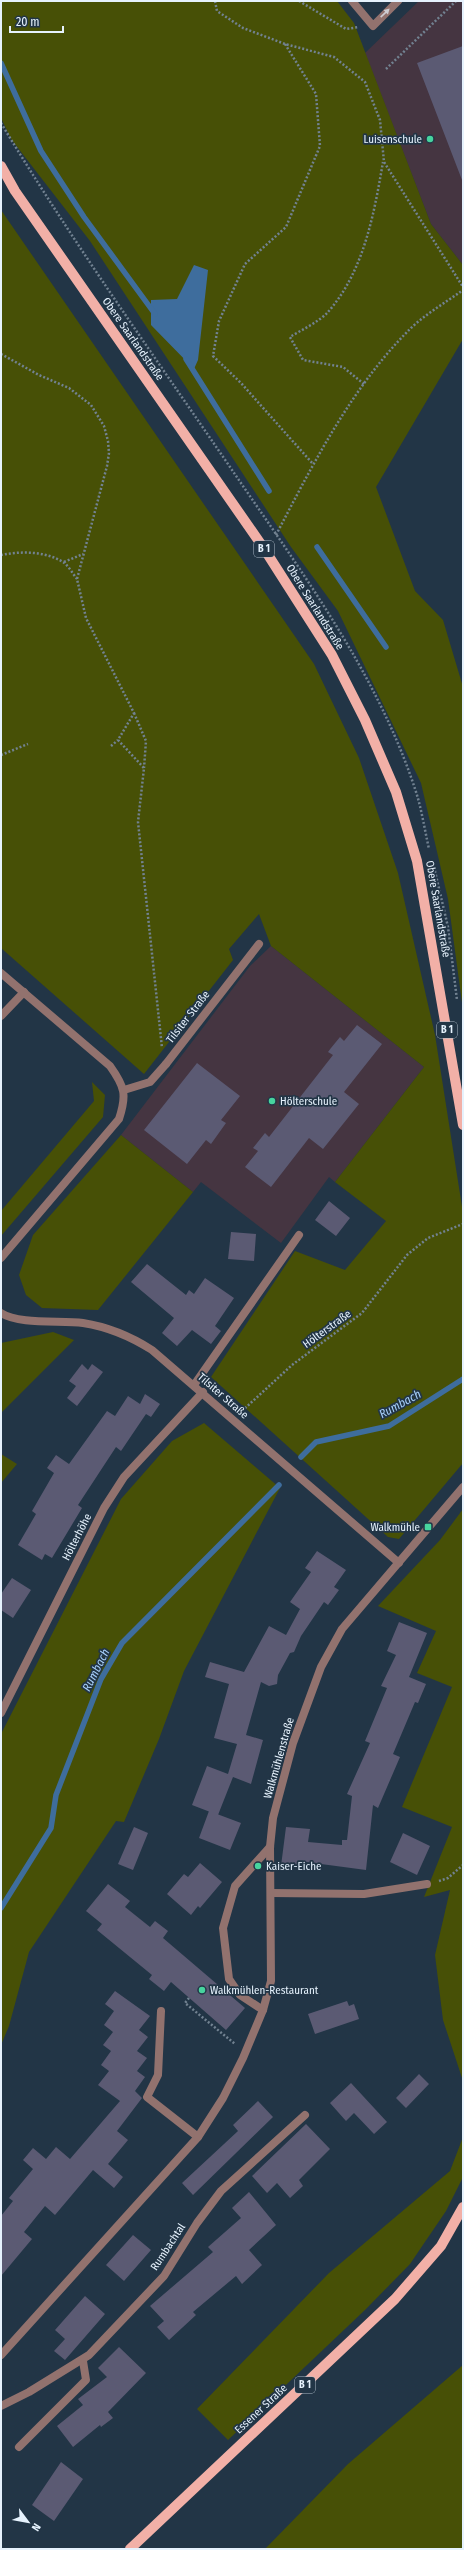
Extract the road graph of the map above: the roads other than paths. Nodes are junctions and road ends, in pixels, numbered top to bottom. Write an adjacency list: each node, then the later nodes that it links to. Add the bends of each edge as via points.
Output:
1 (352, 1): 2 (street, one-way to 2, via 373,26)
2 (398, 1)
3 (1, 166): 9 (main road, Obere Saarlandstraße / B 1, via 15,191 263,547 332,655 365,720 396,792 417,861)
4 (259, 944): 8 (street, Tilsiter Straße, via 150,1082)
5 (1, 973): 6 (street)
6 (24, 992): 7 (street); 8 (street, via 110,1066)
7 (1, 1016)
8 (124, 1090): 11 (street, via 125,1101 119,1119)
9 (463, 1125)
10 (299, 1235): 13 (street)
11 (1, 1258)
12 (1, 1313): 13 (street, Tilsiter Straße, via 21,1320 84,1323 129,1336 152,1350)
13 (194, 1385): 14 (street, Tilsiter Straße)
14 (203, 1392): 16 (street, Tilsiter Straße); 17 (street, Hölterhöhe, via 124,1477 104,1508)
15 (463, 1487): 16 (street, Walkmühlenstraße)
16 (399, 1563): 18 (street, Walkmühlenstraße, via 342,1629 321,1667 293,1743 273,1818)
17 (1, 1713)
18 (270, 1847): 20 (street, Walkmühlenstraße); 21 (street, via 235,1886 223,1928 229,1979 240,1995)
19 (427, 1884): 20 (street, via 364,1894)
20 (271, 1893): 21 (street, Walkmühlenstraße, via 271,1981)
21 (263, 2010): 24 (street, Walkmühlenstraße, via 222,2098)
22 (161, 2011): 24 (street, via 158,2075 147,2097)
23 (305, 2115): 27 (street, Rumbachtal, via 221,2191 197,2222 164,2276)
24 (198, 2137): 26 (street)
25 (463, 2207): 30 (main road, Essener Straße / B 1, via 441,2246 395,2299)
26 (1, 2355)
27 (83, 2361): 28 (street, Rumbachtal); 29 (street, via 86,2380)
28 (1, 2406)
29 (19, 2447)
30 (130, 2549)

